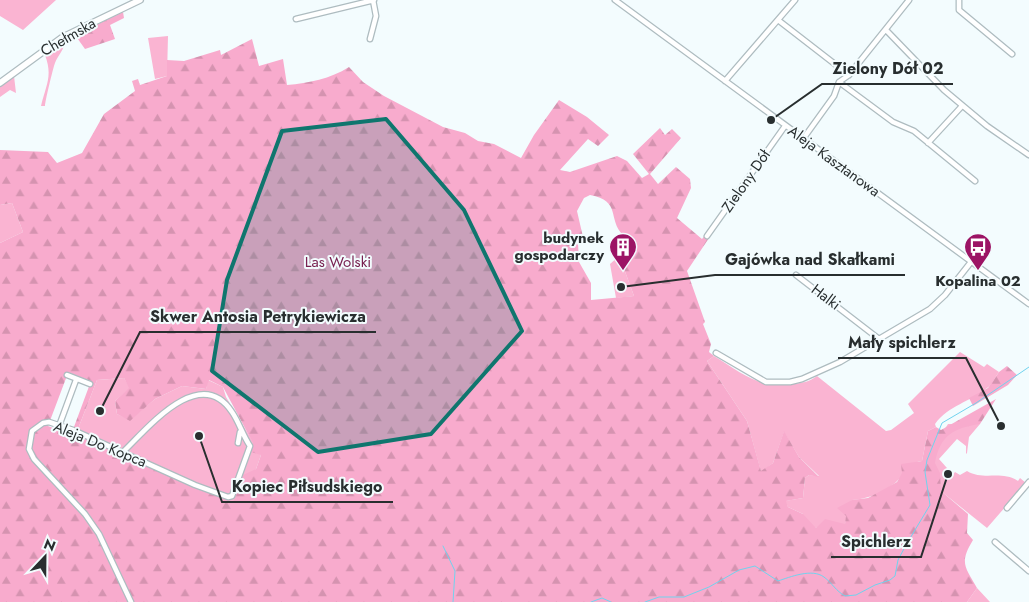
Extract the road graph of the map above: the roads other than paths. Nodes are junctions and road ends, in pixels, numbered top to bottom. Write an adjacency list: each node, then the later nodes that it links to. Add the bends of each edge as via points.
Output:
1 (140, 0): 15 (street, Chełmska, via 68,34)
2 (373, 0): 7 (street); 10 (street, via 376,16)
3 (615, 0): 13 (street, Aleja Kasztanowa)
4 (795, 0): 8 (street)
5 (908, 0): 9 (street)
6 (960, 0): 11 (street, via 959,10)
7 (296, 19)
8 (778, 20): 12 (street); 13 (street)
9 (886, 30): 12 (street); 16 (street)
10 (370, 39)
11 (1012, 54)
12 (849, 75): 14 (street)
13 (725, 81): 17 (street, Aleja Kasztanowa)
14 (839, 82): 18 (street, via 834,96); 19 (street)
15 (0, 83)
16 (962, 106): 19 (street); 20 (street)
17 (784, 126): 18 (street, Aleja Kasztanowa); 22 (street, Zielony Dół)
18 (803, 139): 23 (street, Aleja Kasztanowa)
19 (928, 143): 21 (street)
20 (1029, 155)
21 (975, 181)
22 (707, 236)
23 (971, 262): 25 (street, Aleja Kasztanowa); 26 (street, via 935,306)
24 (796, 275): 26 (street, Halki)
25 (1029, 304)
26 (879, 339): 27 (street, via 840,362 790,382 766,382)
27 (716, 353)
28 (67, 375): 29 (street)
29 (76, 380): 30 (street); 31 (street)
30 (90, 384)
31 (59, 426): 34 (street, Aleja Do Kopca); 39 (street, Aleja Do Kopca, via 49,422 37,426 32,431 29,449 99,534)
32 (240, 431): 33 (street); 34 (street, via 232,411 221,401 194,395 170,407); 34 (street, Aleja Do Kopca, via 250,446 232,496 228,498)
33 (238, 443)
34 (123, 452)
35 (1029, 482): 36 (street)
36 (1008, 508)
37 (994, 542): 38 (street)
38 (1029, 571)
39 (131, 602)

